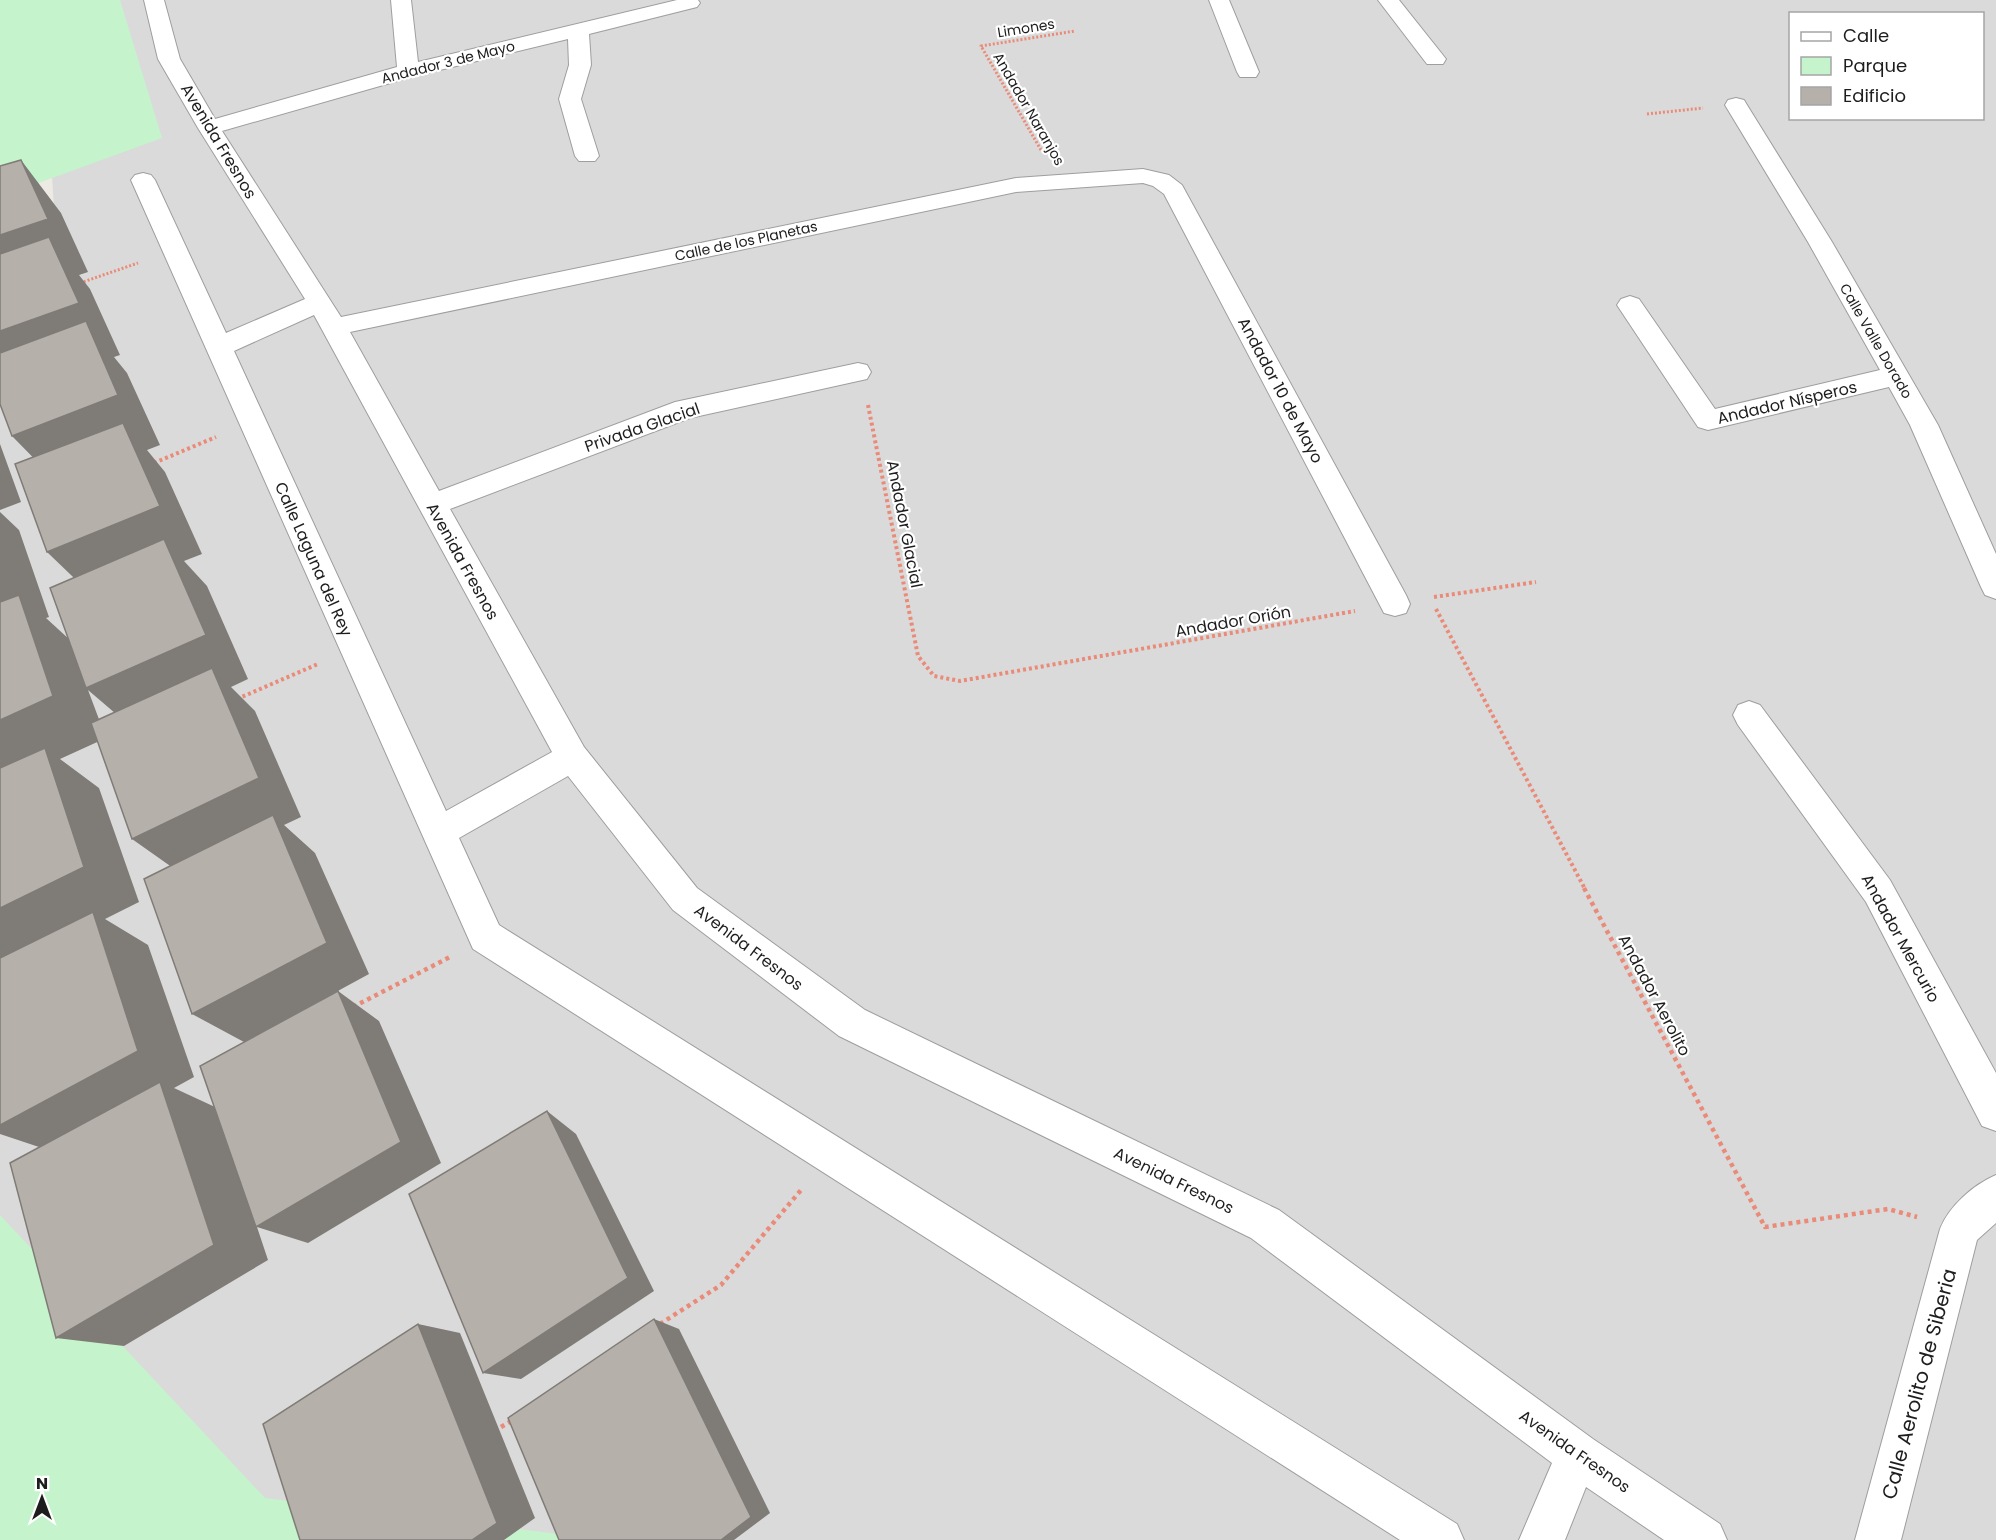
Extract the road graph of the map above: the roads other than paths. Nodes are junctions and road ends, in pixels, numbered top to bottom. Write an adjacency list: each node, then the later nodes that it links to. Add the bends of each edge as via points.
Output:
1 (154, 0): 11 (street, Avenida Fresnos, via 169,59)
2 (401, 0): 8 (street)
3 (1219, 0): 9 (street)
4 (1388, 0): 7 (street)
5 (690, 3): 6 (street, Andador 3 de Mayo)
6 (578, 30): 8 (street, Andador 3 de Mayo); 12 (street, via 580,65 570,99)
7 (1436, 59)
8 (408, 71): 11 (street, Andador 3 de Mayo)
9 (1248, 72)
10 (1736, 105): 19 (street, Calle Valle Dorado)
11 (209, 128): 16 (street, Avenida Fresnos)
12 (587, 156)
13 (142, 180): 17 (street, Calle Laguna del Rey)
14 (1161, 180): 16 (street, Calle de los Planetas, via 1143,176 1016,185); 22 (street, Andador 10 de Mayo, via 1174,190)
15 (1630, 305): 19 (street, Andador Nísperos, via 1708,420)
16 (327, 314): 17 (street, Calle de los Planetas); 20 (street, Avenida Fresnos)
17 (218, 347): 25 (street, Calle Laguna del Rey)
18 (858, 372): 20 (street, Privada Glacial, via 685,409)
19 (1896, 376): 21 (street, Calle Valle Dorado, via 1924,425)
20 (431, 505): 24 (street, Avenida Fresnos)
21 (1996, 587)
22 (1395, 604)
23 (1749, 715): 26 (street, Andador Mercurio, via 1878,891)
24 (572, 757): 25 (street); 28 (street, Avenida Fresnos, via 685,899 852,1023 1265,1224)
25 (439, 832): 29 (street, Calle Laguna del Rey, via 486,937)
26 (1996, 1112)
27 (1996, 1195): 32 (street, Calle Aerolito de Siberia, via 1960,1229)
28 (1577, 1455): 30 (street); 31 (street, Avenida Fresnos)
29 (1441, 1540)
30 (1542, 1540)
31 (1704, 1540)
32 (1878, 1540)

